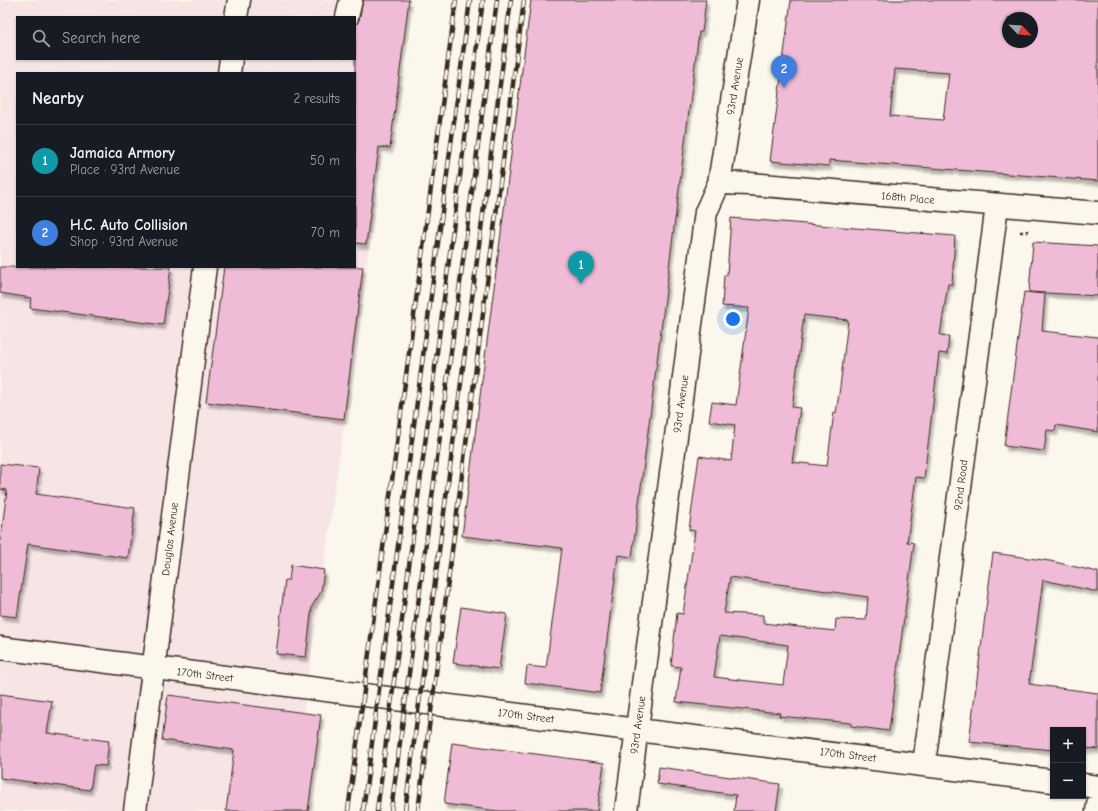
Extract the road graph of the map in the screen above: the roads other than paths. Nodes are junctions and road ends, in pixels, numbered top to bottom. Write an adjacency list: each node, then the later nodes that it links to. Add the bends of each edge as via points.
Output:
1 (238, 0): 4 (street)
2 (351, 0): 5 (street)
3 (748, 0): 8 (street, 93rd Avenue)
4 (236, 16)
5 (347, 16)
6 (231, 60): 7 (street)
7 (229, 72)
8 (719, 183): 9 (street, 168th Place); 14 (street, 93rd Avenue, via 706,212)
9 (997, 205): 10 (street, 168th Place); 15 (street, 92nd Road)
10 (1098, 213)
11 (205, 268): 13 (street, Douglas Avenue)
12 (0, 648): 13 (street, 170th Street)
13 (154, 669): 14 (street, 170th Street); 20 (street, Douglas Avenue)
14 (637, 730): 15 (street, 170th Street); 21 (street, 93rd Avenue)
15 (924, 764): 16 (street, 170th Street)
16 (1050, 781)
17 (1086, 785): 18 (street)
18 (1098, 787)
19 (1098, 804): 22 (street)
20 (135, 811)
21 (626, 811)
22 (1097, 811)

